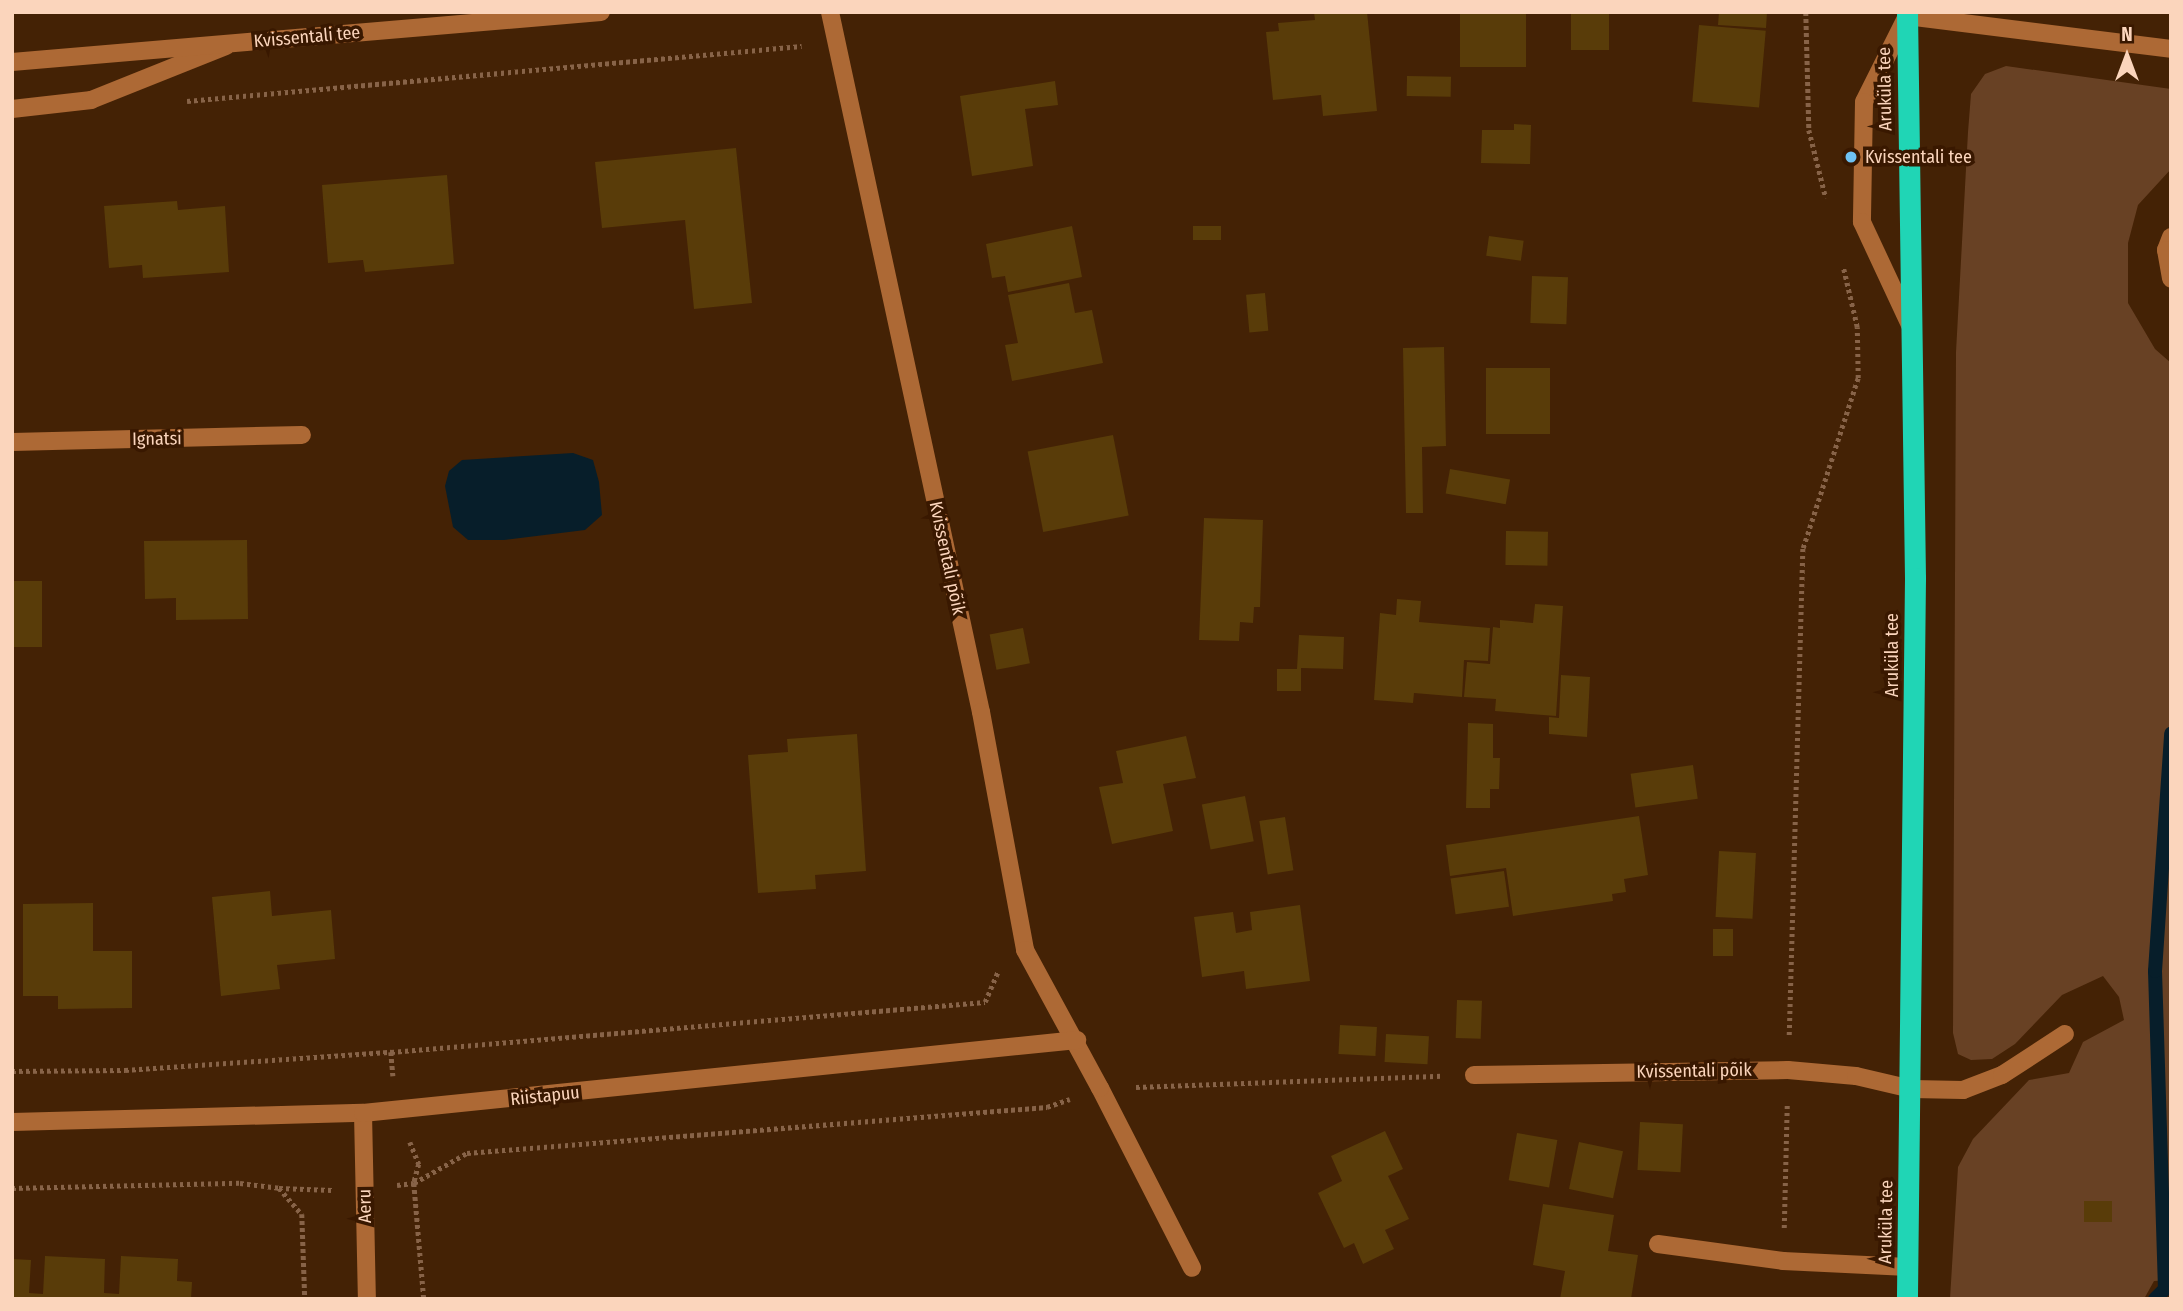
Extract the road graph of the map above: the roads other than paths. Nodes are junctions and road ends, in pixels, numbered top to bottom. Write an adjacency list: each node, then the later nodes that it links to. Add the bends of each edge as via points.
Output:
1 (601, 12): 4 (street, Kvissentali tee)
2 (830, 12): 14 (street, Kvissentali põik, via 981,712 1024,950)
3 (1907, 14): 5 (street); 10 (highway, Aruküla tee); 10 (street, via 1864,102 1862,222)
4 (233, 43): 6 (street, Kvissentali tee); 7 (street, via 91,100)
5 (2171, 49)
6 (12, 62)
7 (12, 109)
8 (2171, 237): 9 (street, via 2166,250)
9 (2171, 279)
10 (1912, 329): 16 (highway, Aruküla tee)
11 (302, 435): 12 (street, Ignatsi)
12 (12, 442)
13 (2065, 1034): 16 (street, Kvissentali põik, via 2002,1075 1963,1090)
14 (1077, 1040): 17 (street, Riistapuu); 21 (street, Kvissentali põik)
15 (1474, 1075): 16 (street, Kvissentali põik, via 1788,1070 1856,1076)
16 (1912, 1089): 20 (highway, Aruküla tee)
17 (363, 1114): 18 (street, Riistapuu); 22 (street, Aeru)
18 (12, 1122)
19 (1658, 1244): 20 (street, via 1783,1261)
20 (1908, 1267): 23 (highway, Aruküla tee)
21 (1192, 1268)
22 (367, 1299)
23 (1907, 1299)

